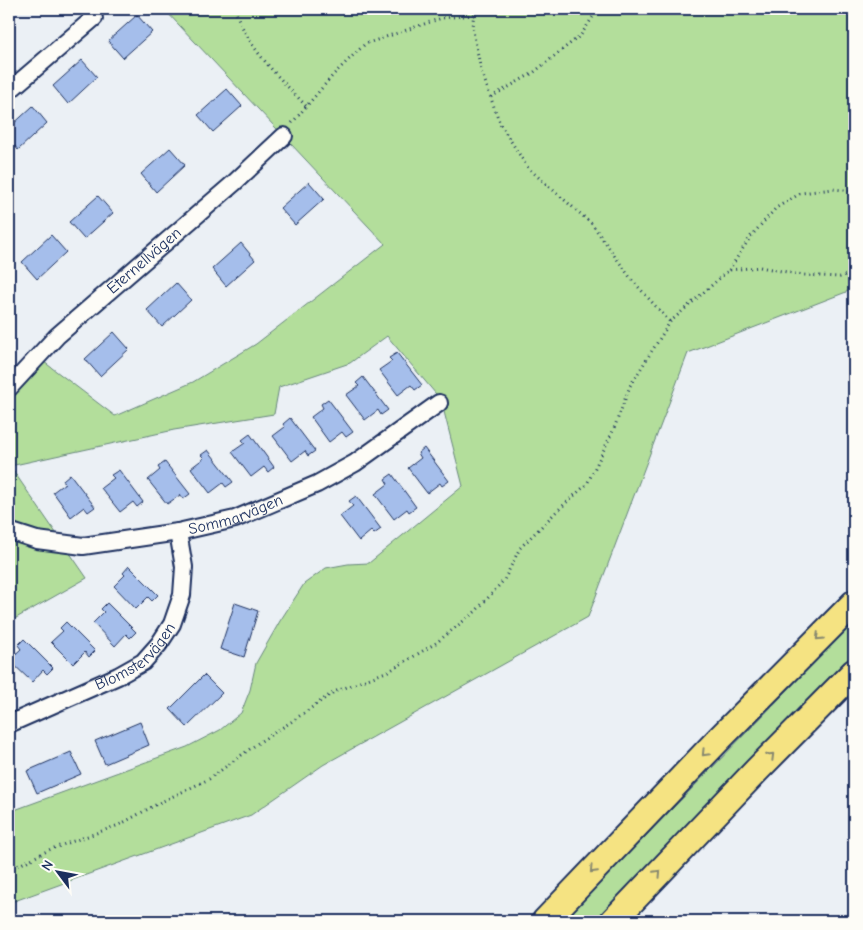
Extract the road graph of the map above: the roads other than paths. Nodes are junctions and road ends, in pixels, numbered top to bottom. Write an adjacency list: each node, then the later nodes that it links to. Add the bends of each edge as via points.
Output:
1 (94, 18): 2 (street)
2 (9, 91)
3 (284, 136): 4 (street, Eternellvägen, via 57,336)
4 (9, 388)
5 (439, 403): 7 (street, Sommarvägen, via 355,463 317,484 235,519)
6 (9, 531): 7 (street, Sommarvägen, via 37,540 83,546)
7 (178, 532): 10 (street, Blomstervägen, via 184,567 182,595 172,624 159,644 143,662 118,676)
8 (854, 603): 11 (highway, one-way to 11)
9 (854, 672): 12 (highway, one-way to 9)
10 (9, 724)
11 (545, 921)
12 (613, 921)

